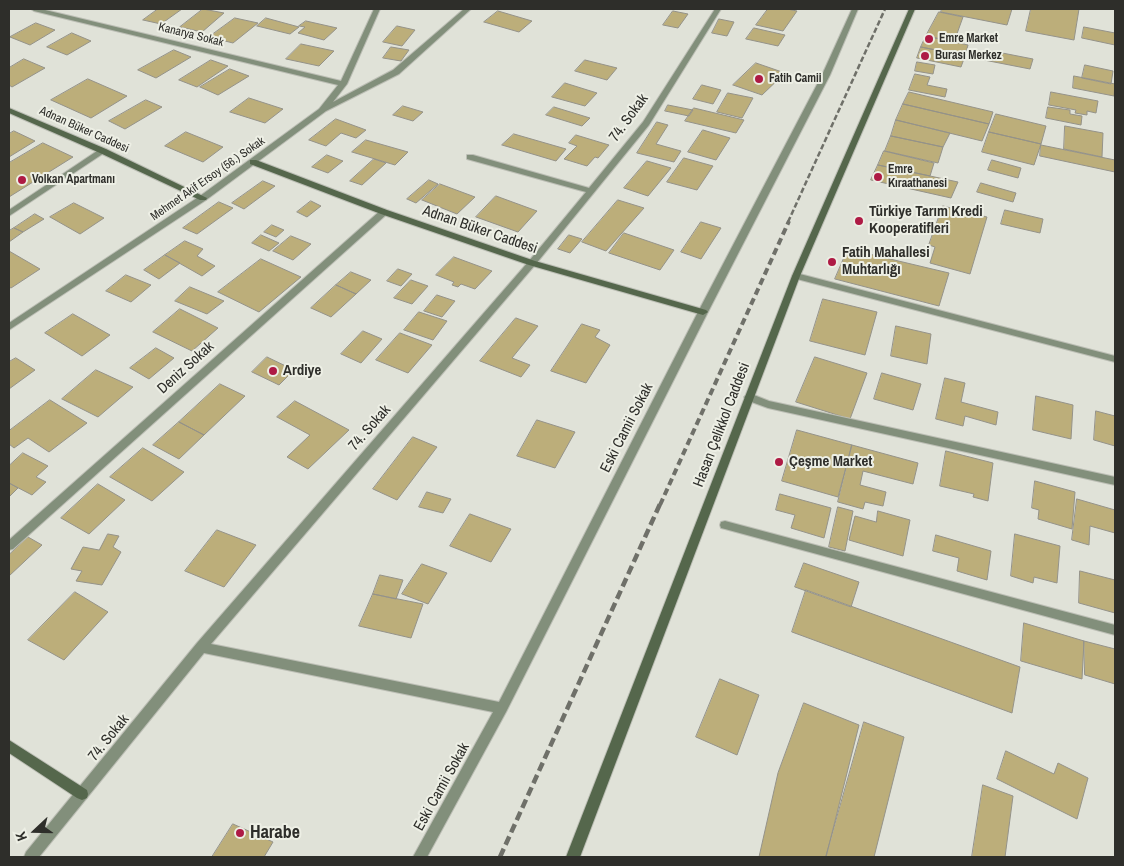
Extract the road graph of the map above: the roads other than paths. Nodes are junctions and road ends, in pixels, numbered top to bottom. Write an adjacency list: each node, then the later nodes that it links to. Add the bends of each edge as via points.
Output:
1 (34, 9): 7 (street, Kanarya Sokak)
2 (377, 9): 7 (street, Mehmet Akif Ersoy (56.) Sokak)
3 (468, 9): 9 (street, via 396,72)
4 (718, 9): 13 (street, 74. Sokak, via 646,123)
5 (855, 9): 19 (street, Eski Camii Sokak, via 826,75)
6 (912, 9): 18 (main road, Hasan Çelikkol Caddesi)
7 (343, 84): 9 (street, Mehmet Akif Ersoy (56.) Sokak)
8 (9, 110): 10 (main road, Adnan Büker Caddesi)
9 (322, 111): 12 (street, Mehmet Akif Ersoy (56.) Sokak)
10 (103, 151): 14 (main road, Adnan Büker Caddesi); 16 (street)
11 (470, 157): 13 (street)
12 (253, 162): 14 (street, Mehmet Akif Ersoy (56.) Sokak); 15 (main road, Adnan Büker Caddesi)
13 (591, 191): 17 (street, 74. Sokak)
14 (203, 198): 20 (street, Mehmet Akif Ersoy (56.) Sokak)
15 (384, 212): 17 (main road, Adnan Büker Caddesi); 25 (street, Deniz Sokak)
16 (9, 214)
17 (532, 263): 19 (main road, Adnan Büker Caddesi); 27 (street, 74. Sokak)
18 (796, 276): 21 (street); 22 (main road, Hasan Çelikkol Caddesi)
19 (703, 312): 28 (street, Eski Camii Sokak)
20 (9, 327)
21 (1115, 359)
22 (749, 397): 23 (street, via 768,404); 33 (main road, Hasan Çelikkol Caddesi)
23 (1115, 481)
24 (725, 525): 26 (street)
25 (9, 546)
26 (1115, 630)
27 (202, 648): 28 (street); 30 (street, 74. Sokak)
28 (502, 708): 32 (street, Eski Camii Sokak)
29 (9, 746): 30 (main road)
30 (82, 794): 31 (street, 74. Sokak)
31 (31, 857)
32 (420, 857)
33 (573, 857)

